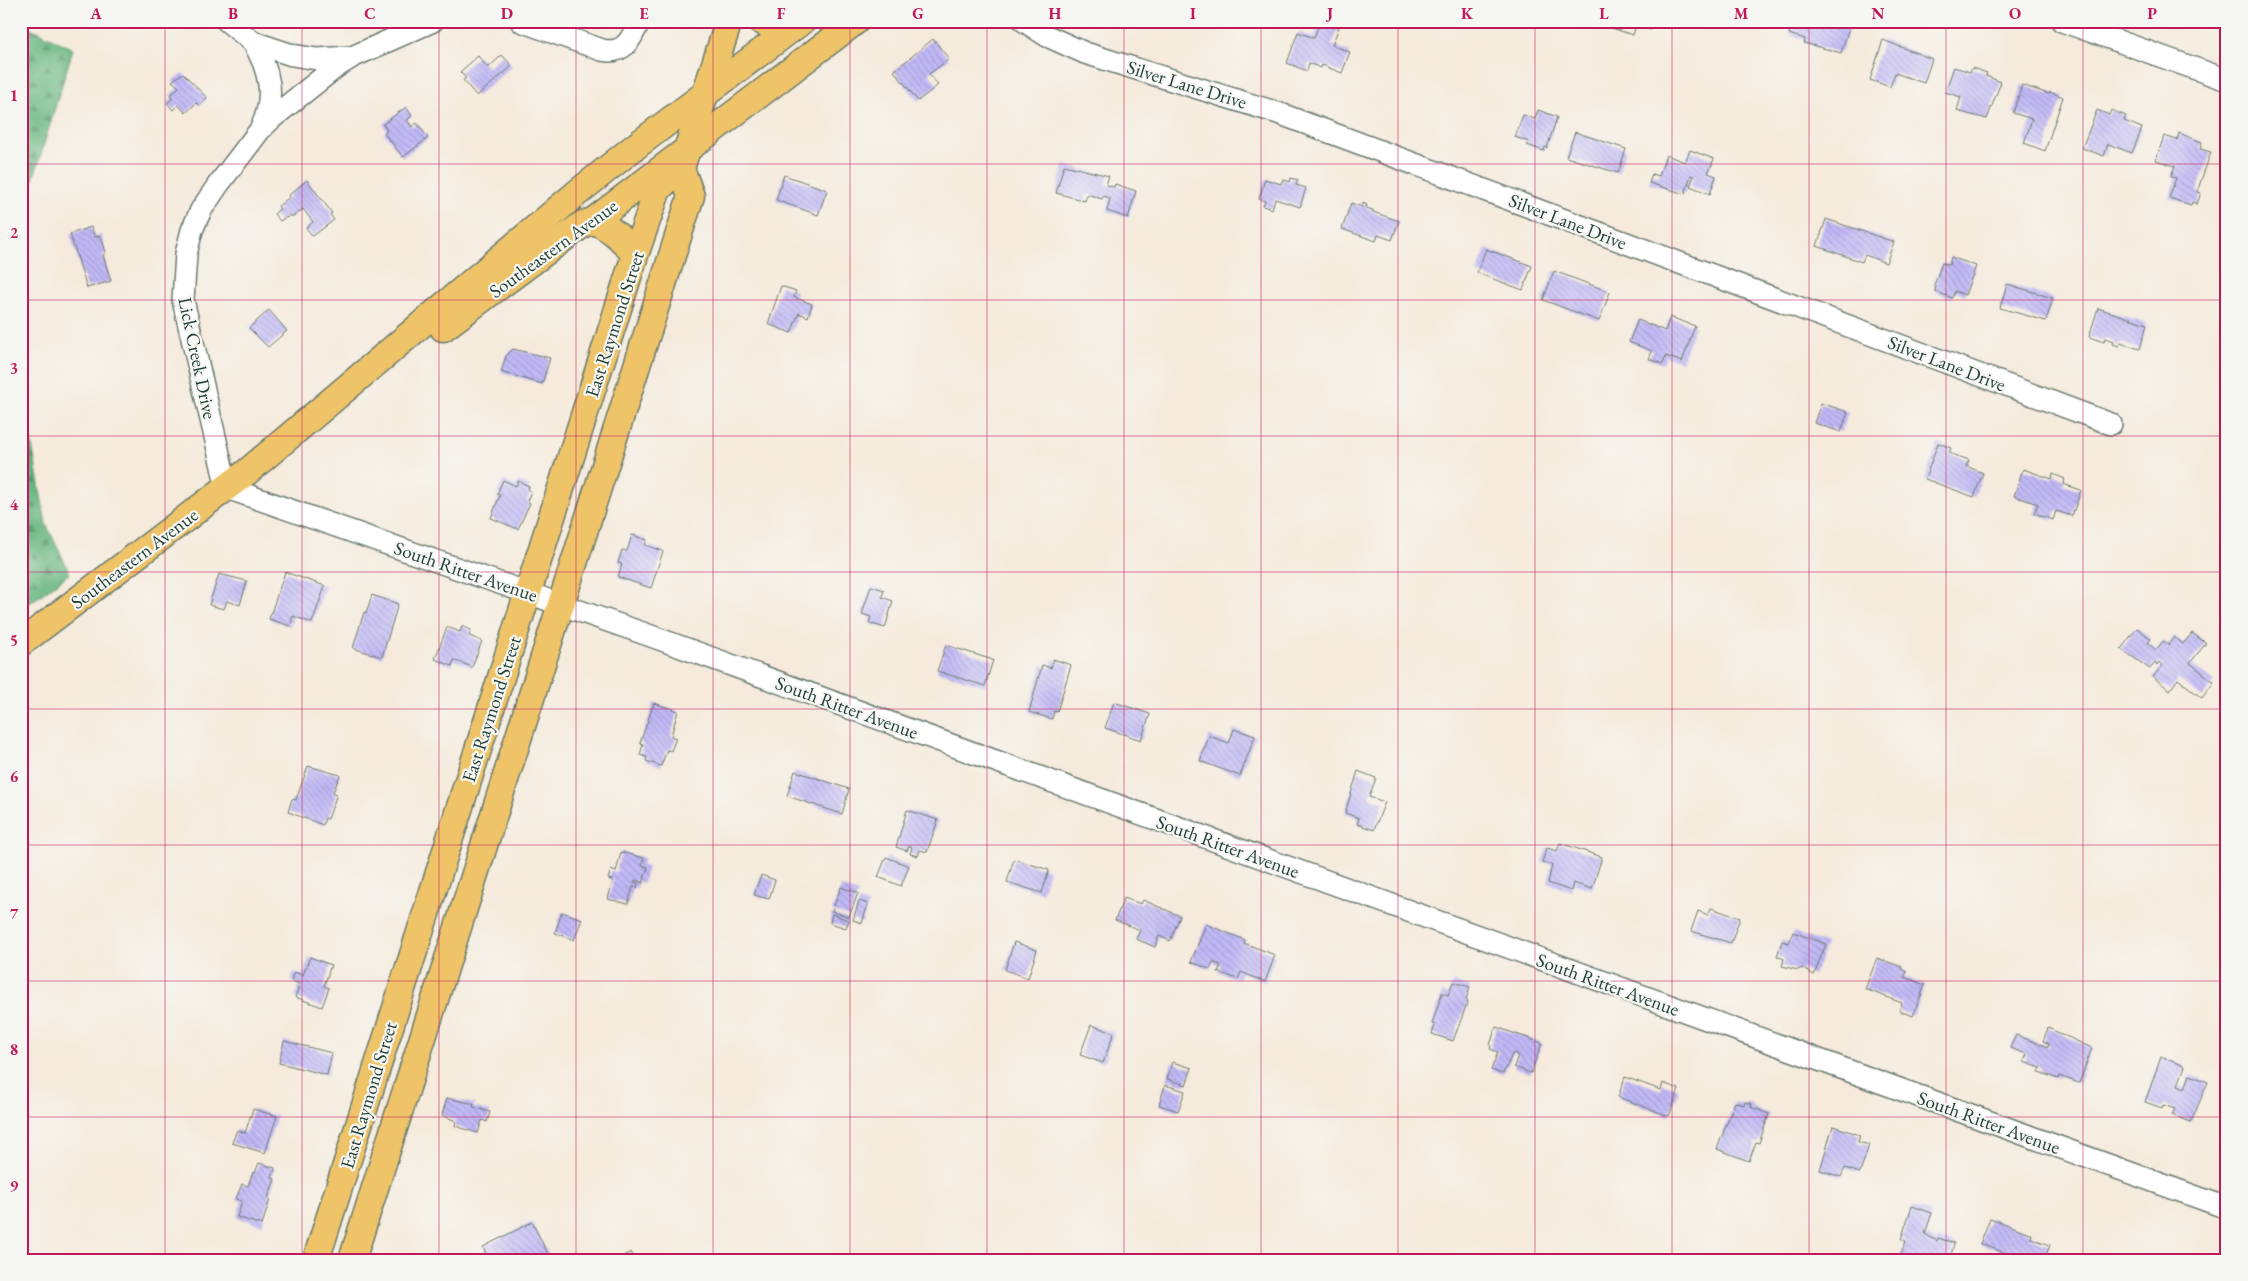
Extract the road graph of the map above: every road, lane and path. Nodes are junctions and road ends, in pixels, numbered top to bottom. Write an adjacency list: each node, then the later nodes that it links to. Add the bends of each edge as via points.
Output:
1 (227, 21): 11 (street, Lick Creek Drive)
2 (433, 21): 12 (street, Lick Creek Drive)
3 (521, 21): 4 (street, via 611,51 629,43)
4 (639, 21)
5 (729, 21): 14 (main road, East Raymond Street)
6 (761, 21): 10 (main road)
7 (856, 21): 16 (main road, Southeastern Avenue)
8 (1024, 21): 19 (street, Silver Lane Drive, via 1047,36 1085,53 1278,112)
9 (2062, 21): 13 (street)
10 (794, 27): 14 (main road, Southeastern Avenue)
11 (253, 42): 12 (street, Lick Creek Drive, via 304,58); 15 (street, Lick Creek Drive, via 268,71 270,88 267,115)
12 (352, 57): 15 (street, Lick Creek Drive, via 303,91)
13 (2227, 80)
14 (707, 93): 16 (main road, East Raymond Street); 20 (main road, Southeastern Avenue, via 577,193)
15 (260, 130): 20 (street, Lick Creek Drive, via 201,210 186,254 183,300)
16 (685, 158): 17 (main road, Southeastern Avenue); 18 (main road, East Raymond Street, via 658,189); 22 (main road, East Raymond Street, via 691,196)
17 (593, 221): 18 (main road, via 621,237); 20 (main road, Southeastern Avenue, via 583,224)
18 (635, 255): 21 (main road, East Raymond Street)
19 (2111, 424)
20 (237, 480): 21 (street, South Ritter Avenue); 23 (main road, Southeastern Avenue)
21 (529, 592): 22 (street, South Ritter Avenue); 25 (main road, East Raymond Street)
22 (561, 604): 24 (street, South Ritter Avenue); 26 (main road, East Raymond Street)
23 (21, 643)
24 (2227, 1208)
25 (316, 1260)
26 (352, 1260)

